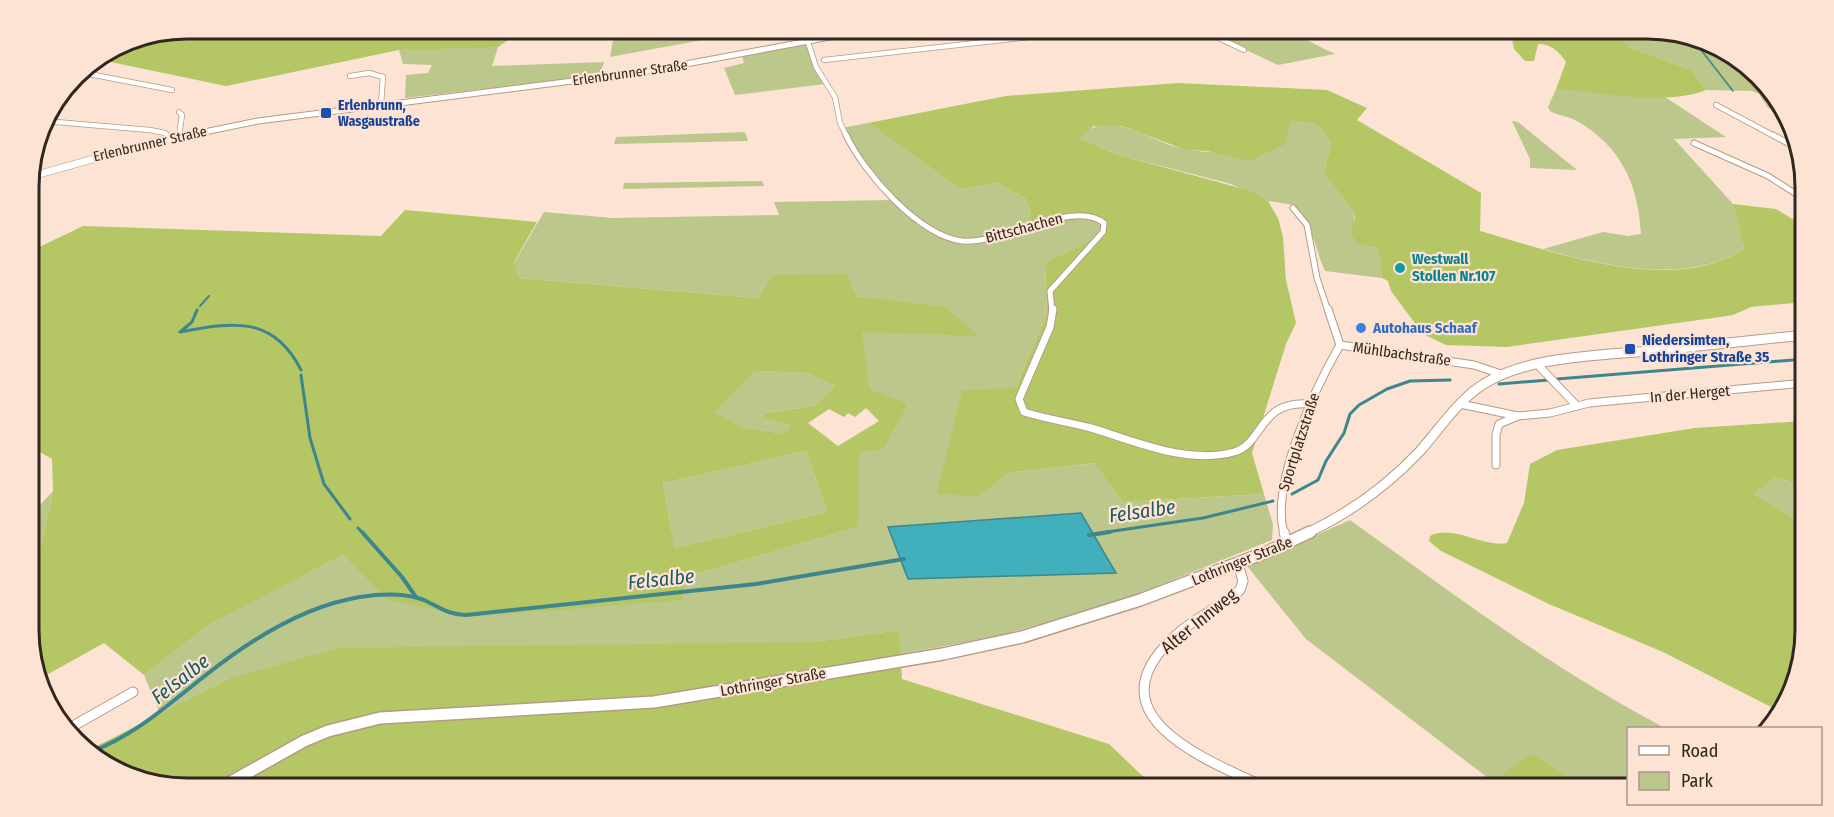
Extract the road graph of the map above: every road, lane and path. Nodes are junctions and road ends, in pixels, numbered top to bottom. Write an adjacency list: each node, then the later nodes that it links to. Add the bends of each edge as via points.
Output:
1 (824, 39): 4 (main road, Erlenbrunner Straße)
2 (1011, 39): 6 (street)
3 (1220, 39): 5 (street)
4 (808, 42): 10 (main road, Erlenbrunner Straße, via 634,73); 26 (street, Bittschachen, via 816,68 835,97 840,123 856,157 896,204 944,236 963,241 995,237 1080,214 1104,223 1103,232 1050,291 1050,327 1018,399 1024,412 1160,448 1224,455 1239,451 1284,405)
5 (1244, 50)
6 (824, 60)
7 (91, 74): 9 (street)
8 (350, 76): 10 (street, via 369,73 383,77)
9 (172, 90)
10 (381, 104): 14 (main road, Erlenbrunner Straße)
11 (1716, 105): 17 (street)
12 (179, 112): 14 (street)
13 (54, 122): 15 (street, via 150,130)
14 (179, 136): 15 (main road, Erlenbrunner Straße)
15 (170, 138): 18 (main road, Erlenbrunner Straße)
16 (1694, 143): 19 (street, via 1768,176)
17 (1788, 143)
18 (39, 174)
19 (1795, 193)
20 (1293, 208): 22 (street, Mühlbachstraße, via 1307,225 1316,272)
21 (1795, 336): 23 (main road, Lothringer Straße)
22 (1340, 345): 24 (street, Mühlbachstraße, via 1474,365); 26 (street, Sportplatzstraße, via 1324,370)
23 (1537, 364): 24 (main road, Lothringer Straße); 28 (street)
24 (1501, 375): 27 (main road, Lothringer Straße, via 1474,390)
25 (1795, 384): 28 (street, In der Herget)
26 (1311, 404): 31 (street, Sportplatzstraße, via 1282,488 1281,522)
27 (1460, 404): 29 (street, In der Herget); 31 (main road, Lothringer Straße, via 1420,451 1374,495)
28 (1576, 405): 29 (street, In der Herget, via 1550,413)
29 (1518, 416): 30 (street, via 1499,424)
30 (1496, 465)
31 (1287, 543): 32 (main road, Lothringer Straße)
32 (1238, 564): 35 (main road, Lothringer Straße, via 1104,613 995,644 690,697 371,720 304,741); 36 (street, Alter Innweg, via 1243,576 1240,590 1166,643 1151,664 1143,690 1153,722 1203,756)
33 (134, 692): 34 (street)
34 (74, 725)
35 (239, 778)
36 (1247, 778)

